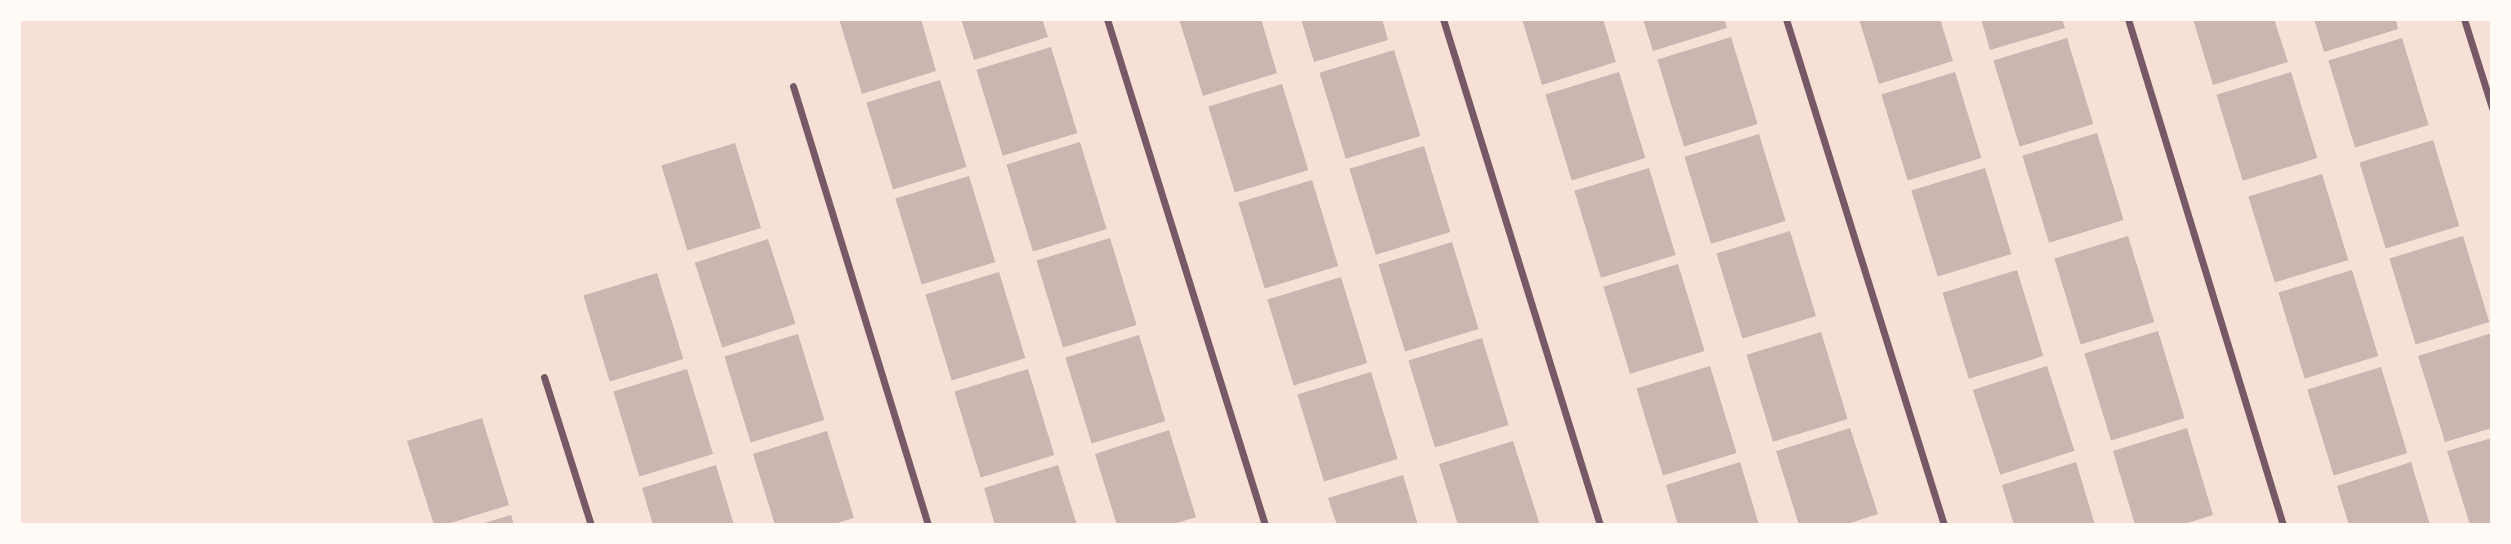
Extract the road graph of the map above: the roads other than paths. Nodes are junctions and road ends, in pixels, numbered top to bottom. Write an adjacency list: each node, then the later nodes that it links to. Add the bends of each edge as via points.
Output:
1 (1107, 19): 11 (street)
2 (1443, 19): 12 (street)
3 (1786, 19): 13 (street)
4 (2128, 19): 14 (street)
5 (2464, 19): 7 (street)
6 (793, 86): 10 (street)
7 (2492, 108)
8 (544, 377): 9 (street)
9 (591, 525)
10 (928, 525)
11 (1265, 525)
12 (1600, 525)
13 (1944, 525)
14 (2283, 525)

